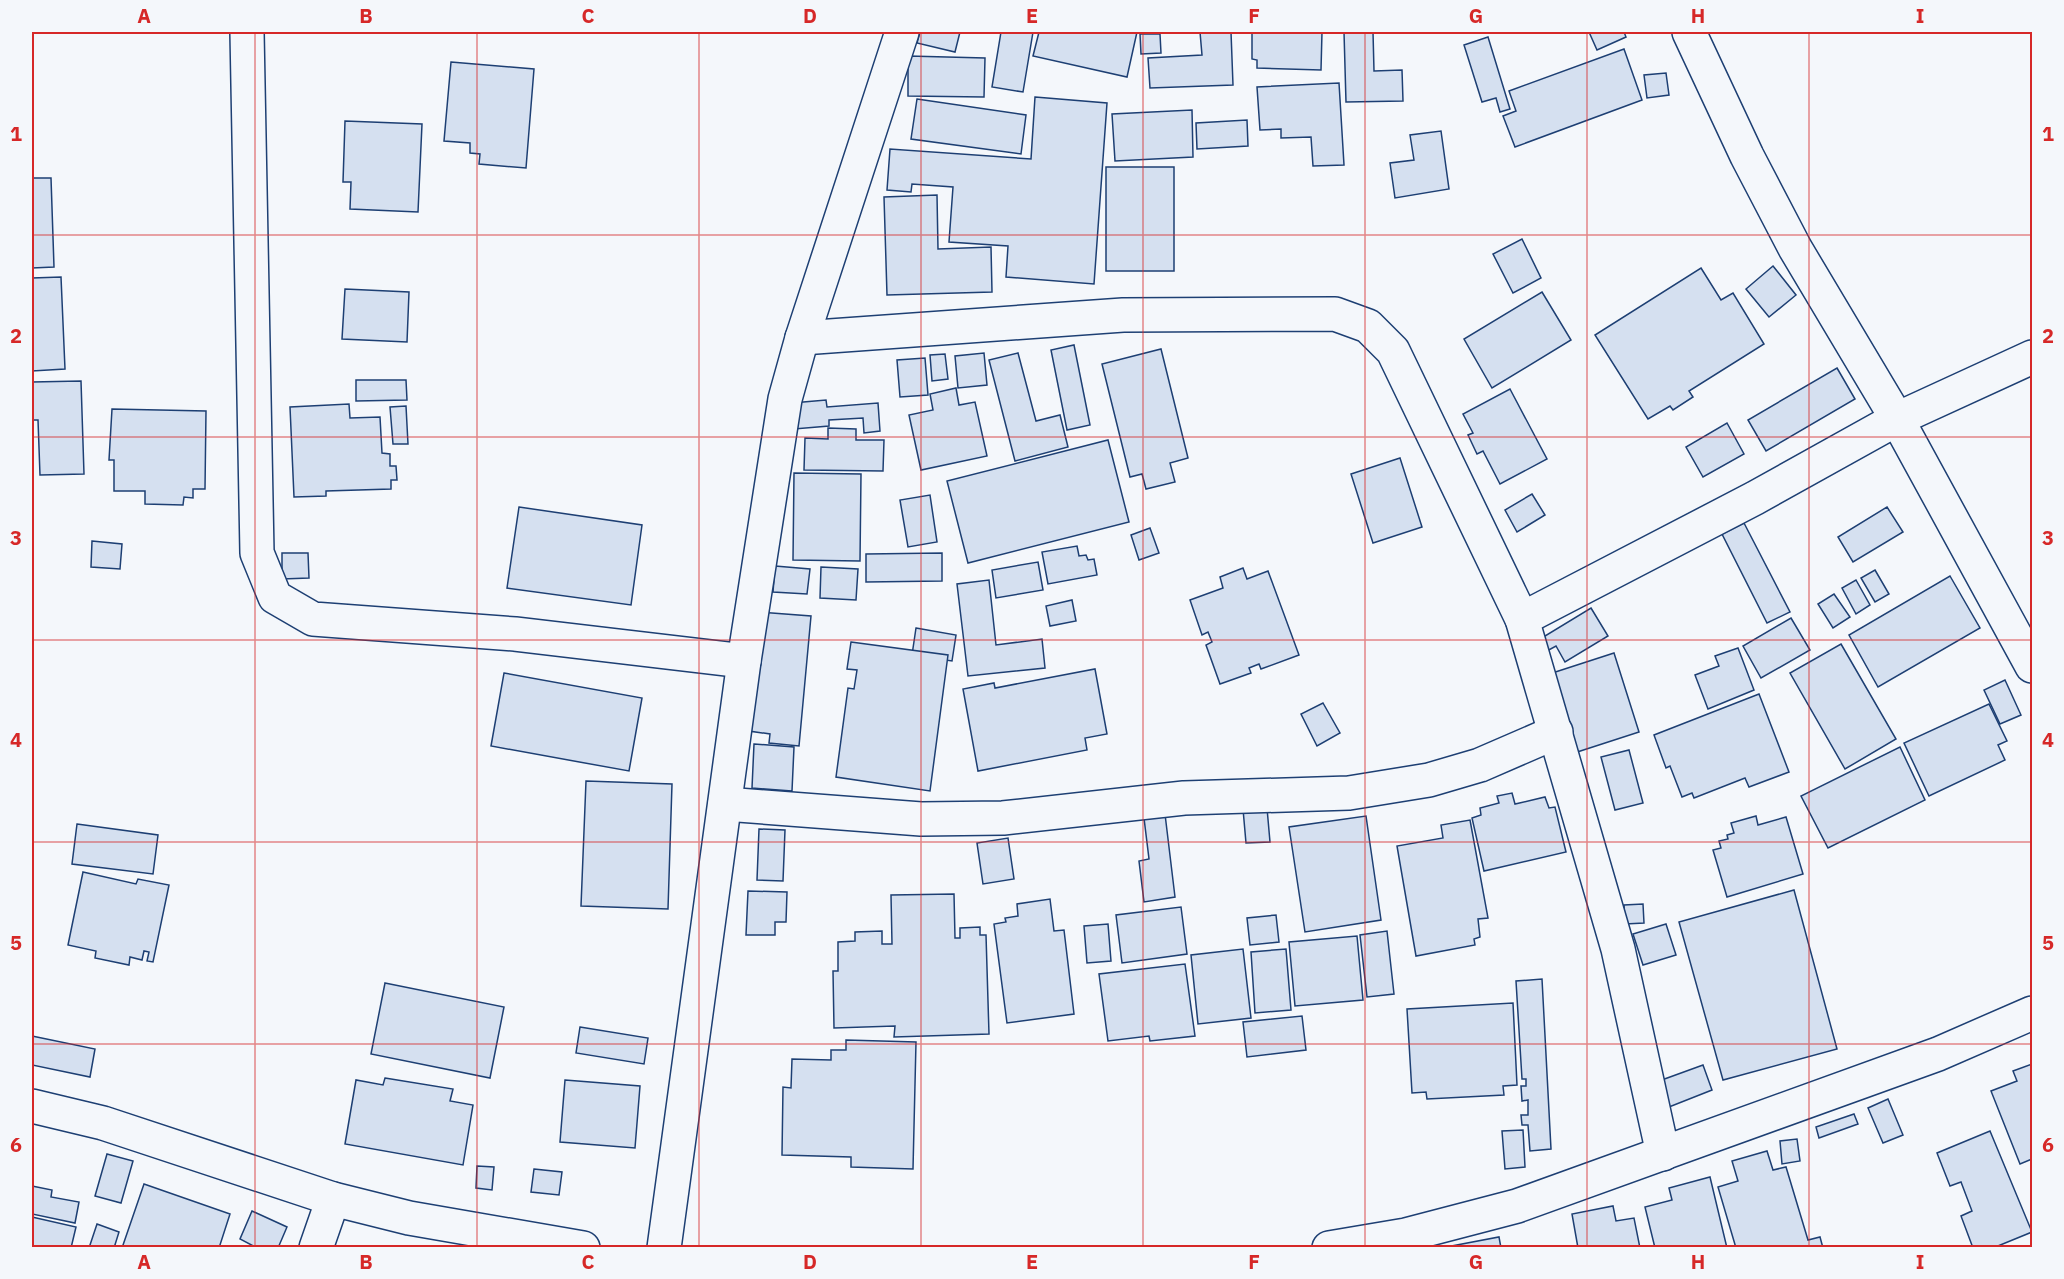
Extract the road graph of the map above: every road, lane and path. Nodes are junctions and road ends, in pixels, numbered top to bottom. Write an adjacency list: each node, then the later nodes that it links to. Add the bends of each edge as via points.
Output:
1 (247, 32): 8 (street, via 257,553 275,597 313,619 515,634)
2 (903, 32): 4 (street)
3 (1689, 32): 6 (street, via 1790,238)
4 (802, 338): 7 (street, via 1123,315 1335,314 1368,326 1392,351); 8 (street, via 785,399)
5 (2032, 357): 6 (street)
6 (1897, 419): 7 (street); 9 (street)
7 (1522, 619): 10 (street)
8 (744, 661): 11 (street)
9 (2032, 666)
10 (1556, 732): 11 (street, via 1470,768 1429,780 1349,793 1184,798 1003,818 921,819); 14 (street, via 1618,949)
11 (725, 804): 18 (street)
12 (2032, 1013): 14 (street, via 1938,1054)
13 (32, 1106): 15 (street, via 103,1123)
14 (1663, 1154): 19 (street, via 1517,1206 1406,1234)
15 (333, 1199): 16 (street); 17 (street, via 409,1218)
16 (316, 1248)
17 (584, 1248)
18 (664, 1248)
19 (1329, 1248)

